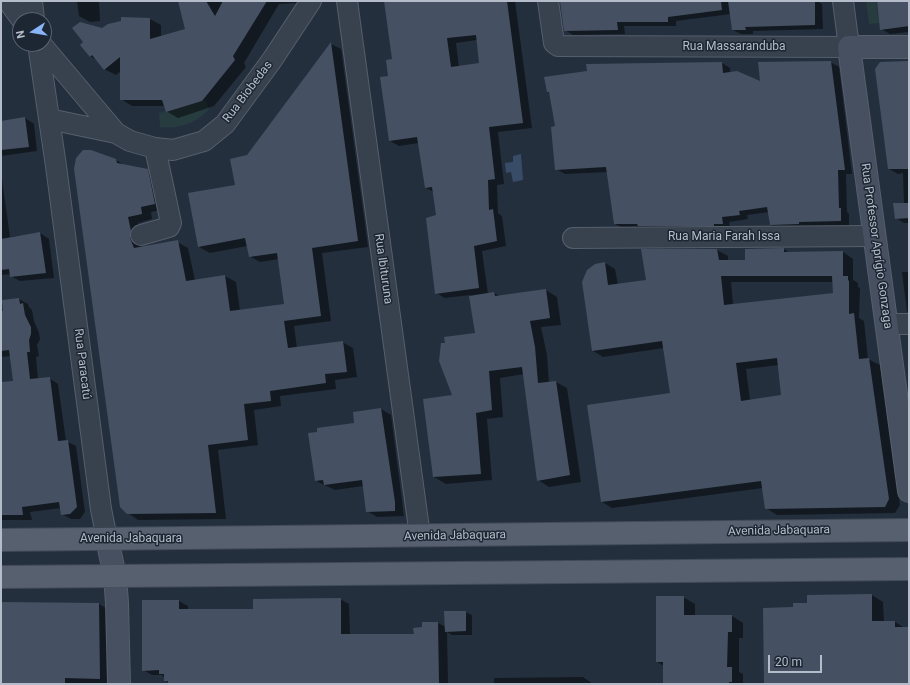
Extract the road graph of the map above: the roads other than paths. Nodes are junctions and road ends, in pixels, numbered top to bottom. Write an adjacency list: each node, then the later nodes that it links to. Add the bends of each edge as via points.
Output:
1 (8, 1): 7 (street)
2 (32, 1): 8 (street)
3 (311, 1): 15 (street, Rua Biobedas, via 226,124 204,141 190,146 173,150)
4 (347, 1): 23 (street, Rua Ibituruna)
5 (548, 1): 9 (street, Rua Massaranduba, via 554,43 560,47)
6 (843, 1): 9 (street, Rua Professor Aprígio Gonzaga)
7 (16, 12)
8 (33, 12)
9 (850, 47): 10 (street, Rua Massaranduba); 17 (street, Rua Professor Aprígio Gonzaga)
10 (909, 47)
11 (39, 52): 13 (street, Rua Paracatú)
12 (48, 52): 14 (street, Rua Biobedas)
13 (49, 119): 14 (street, Rua Biobedas); 24 (street, Rua Paracatú)
14 (116, 133): 15 (street, Rua Biobedas, via 130,141)
15 (155, 148): 16 (street, via 171,223 169,227)
16 (141, 235)
17 (875, 236): 18 (street, Rua Maria Farah Issa); 19 (street, Rua Professor Aprígio Gonzaga)
18 (573, 238)
19 (887, 324): 20 (street); 21 (street, Rua Professor Aprígio Gonzaga)
20 (909, 324)
21 (909, 491)
22 (909, 530): 23 (main road, Avenida Jabaquara)
23 (420, 536): 24 (main road, Avenida Jabaquara)
24 (107, 539): 25 (main road, Avenida Jabaquara); 27 (street, Rua Paracatú)
25 (1, 540)
26 (909, 569): 27 (main road)
27 (115, 576): 28 (main road); 29 (street, Rua Paracatú)
28 (1, 577)
29 (119, 684)

